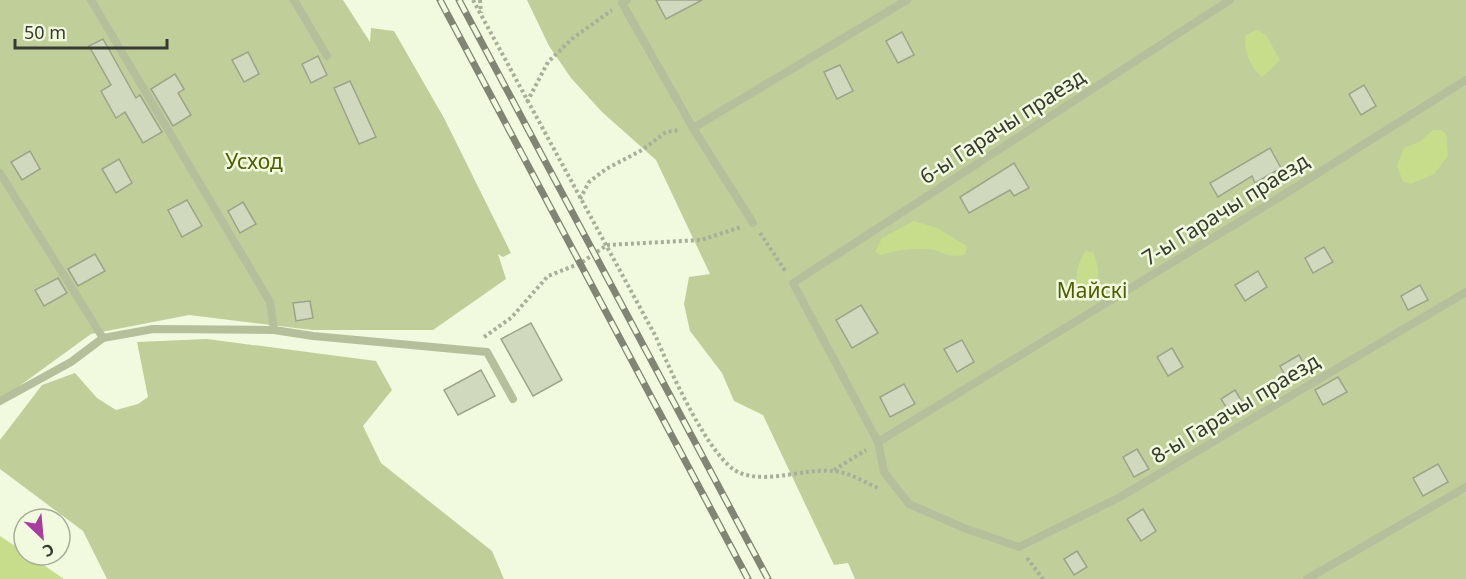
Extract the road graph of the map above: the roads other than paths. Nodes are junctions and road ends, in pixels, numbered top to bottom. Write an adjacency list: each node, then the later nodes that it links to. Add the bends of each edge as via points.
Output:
1 (91, 0): 12 (lane, via 270,302)
2 (294, 0): 6 (lane)
3 (907, 0): 8 (lane)
4 (1230, 0): 16 (lane, 6-ы Гарачы праезд, via 793,283)
5 (624, 1): 8 (lane)
6 (327, 56)
7 (1466, 80): 16 (lane, 7-ы Гарачы праезд)
8 (693, 128): 10 (lane)
9 (0, 173): 13 (lane)
10 (753, 223)
11 (1466, 292): 16 (lane, 8-ы Гарачы праезд, via 1120,497 1019,548 909,504 884,472)
12 (274, 330): 13 (lane, via 153,328); 14 (lane, via 487,352)
13 (103, 338): 15 (lane, via 71,362)
14 (513, 399)
15 (0, 401)
16 (878, 442)
17 (1466, 487): 18 (lane)
18 (1307, 579)

